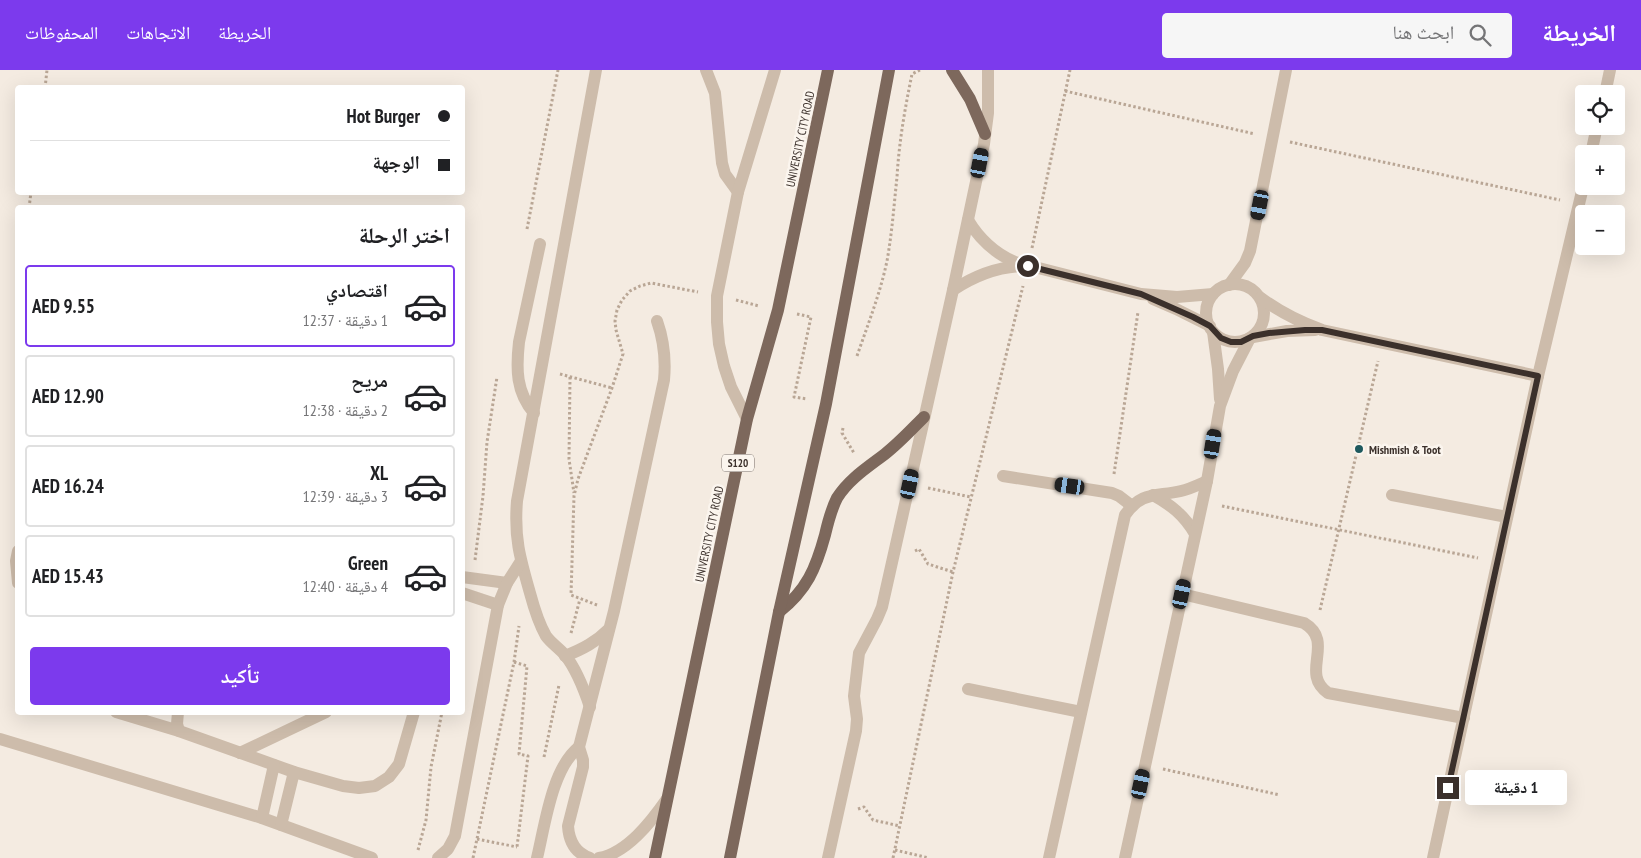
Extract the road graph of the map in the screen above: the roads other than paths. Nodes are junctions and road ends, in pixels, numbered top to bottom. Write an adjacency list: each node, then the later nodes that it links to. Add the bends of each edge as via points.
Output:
1 (596, 70): 28 (street)
2 (706, 70): 12 (street, via 715,93 722,163)
3 (775, 70): 12 (street)
4 (828, 70): 30 (main road, UNIVERSITY CITY ROAD / S120, via 778,310)
5 (889, 70): 44 (main road, via 826,404)
6 (952, 70): 11 (main road, via 970,99)
7 (988, 70): 11 (street)
8 (1286, 70): 17 (street, via 1250,251)
9 (1610, 70): 10 (street)
10 (1607, 85)
11 (985, 134): 14 (street)
12 (738, 192): 30 (street, via 717,296 716,322 724,366)
13 (1581, 195): 26 (street)
14 (968, 220): 16 (street, via 992,250); 18 (street)
15 (540, 244): 28 (street, via 517,359 520,392)
16 (1028, 266): 18 (street, via 988,272); 19 (street)
17 (1229, 285): 20 (street); 21 (street, via 1244,284)
18 (953, 290): 29 (street)
19 (1141, 294): 20 (street, via 1177,297); 23 (street)
20 (1213, 294): 23 (street, via 1206,309)
21 (1261, 298): 24 (street, via 1289,316); 25 (street, via 1264,319)
22 (657, 321): 45 (street, via 665,350 664,380)
23 (1212, 329): 25 (street, via 1231,342); 27 (street)
24 (1322, 330): 25 (street); 26 (street)
25 (1252, 337): 27 (street, via 1233,371)
26 (1538, 376): 36 (street)
27 (1220, 406): 32 (street)
28 (534, 413): 38 (street, via 517,501 516,538)
29 (924, 417): 44 (main road, via 852,480 837,498 819,559 807,583); 73 (street, via 882,607 859,653 854,696 856,731)
30 (747, 419): 61 (main road, UNIVERSITY CITY ROAD / S120)
31 (1003, 476): 35 (street, via 1112,492)
32 (1207, 481): 33 (street, via 1181,491); 37 (street)
33 (1153, 495): 35 (street); 37 (street, via 1177,510)
34 (1392, 495): 36 (street)
35 (1132, 506): 49 (street, via 1121,527)
36 (1508, 517): 54 (street)
37 (1195, 534): 42 (street)
38 (521, 562): 40 (street); 46 (street, via 541,627)
39 (465, 577): 40 (street)
40 (507, 583): 43 (street)
41 (465, 594): 43 (street)
42 (1182, 594): 54 (street, via 1304,623 1315,632 1319,645 1316,675 1318,683 1328,693); 75 (street)
43 (498, 605): 66 (street, via 455,836)
44 (780, 612): 72 (main road)
45 (610, 628): 46 (street, via 589,646); 48 (street)
46 (565, 656): 48 (street, via 580,680)
47 (968, 688): 49 (street)
48 (590, 707): 57 (street)
49 (1081, 712): 74 (street)
50 (126, 715): 55 (street)
51 (178, 715): 55 (street)
52 (320, 715): 58 (street)
53 (413, 715): 60 (street, via 400,764 375,786 343,786)
54 (1464, 718): 76 (street)
55 (179, 731): 58 (street)
56 (0, 739): 62 (street)
57 (580, 747): 64 (street, via 566,761 556,781); 69 (street, via 583,766 568,835 577,851)
58 (240, 753): 59 (street)
59 (274, 765): 60 (street); 62 (street)
60 (294, 772): 63 (street)
61 (667, 799): 70 (street, via 651,822 631,841); 71 (main road, UNIVERSITY CITY ROAD / S120)
62 (262, 818): 63 (street)
63 (281, 825): 65 (street)
64 (540, 844): 67 (street); 68 (street)
65 (372, 858)
66 (438, 858)
67 (538, 858)
68 (548, 858)
69 (590, 858)
70 (599, 858)
71 (655, 858)
72 (730, 858)
73 (828, 858)
74 (1049, 858)
75 (1125, 858)
76 (1433, 858)

